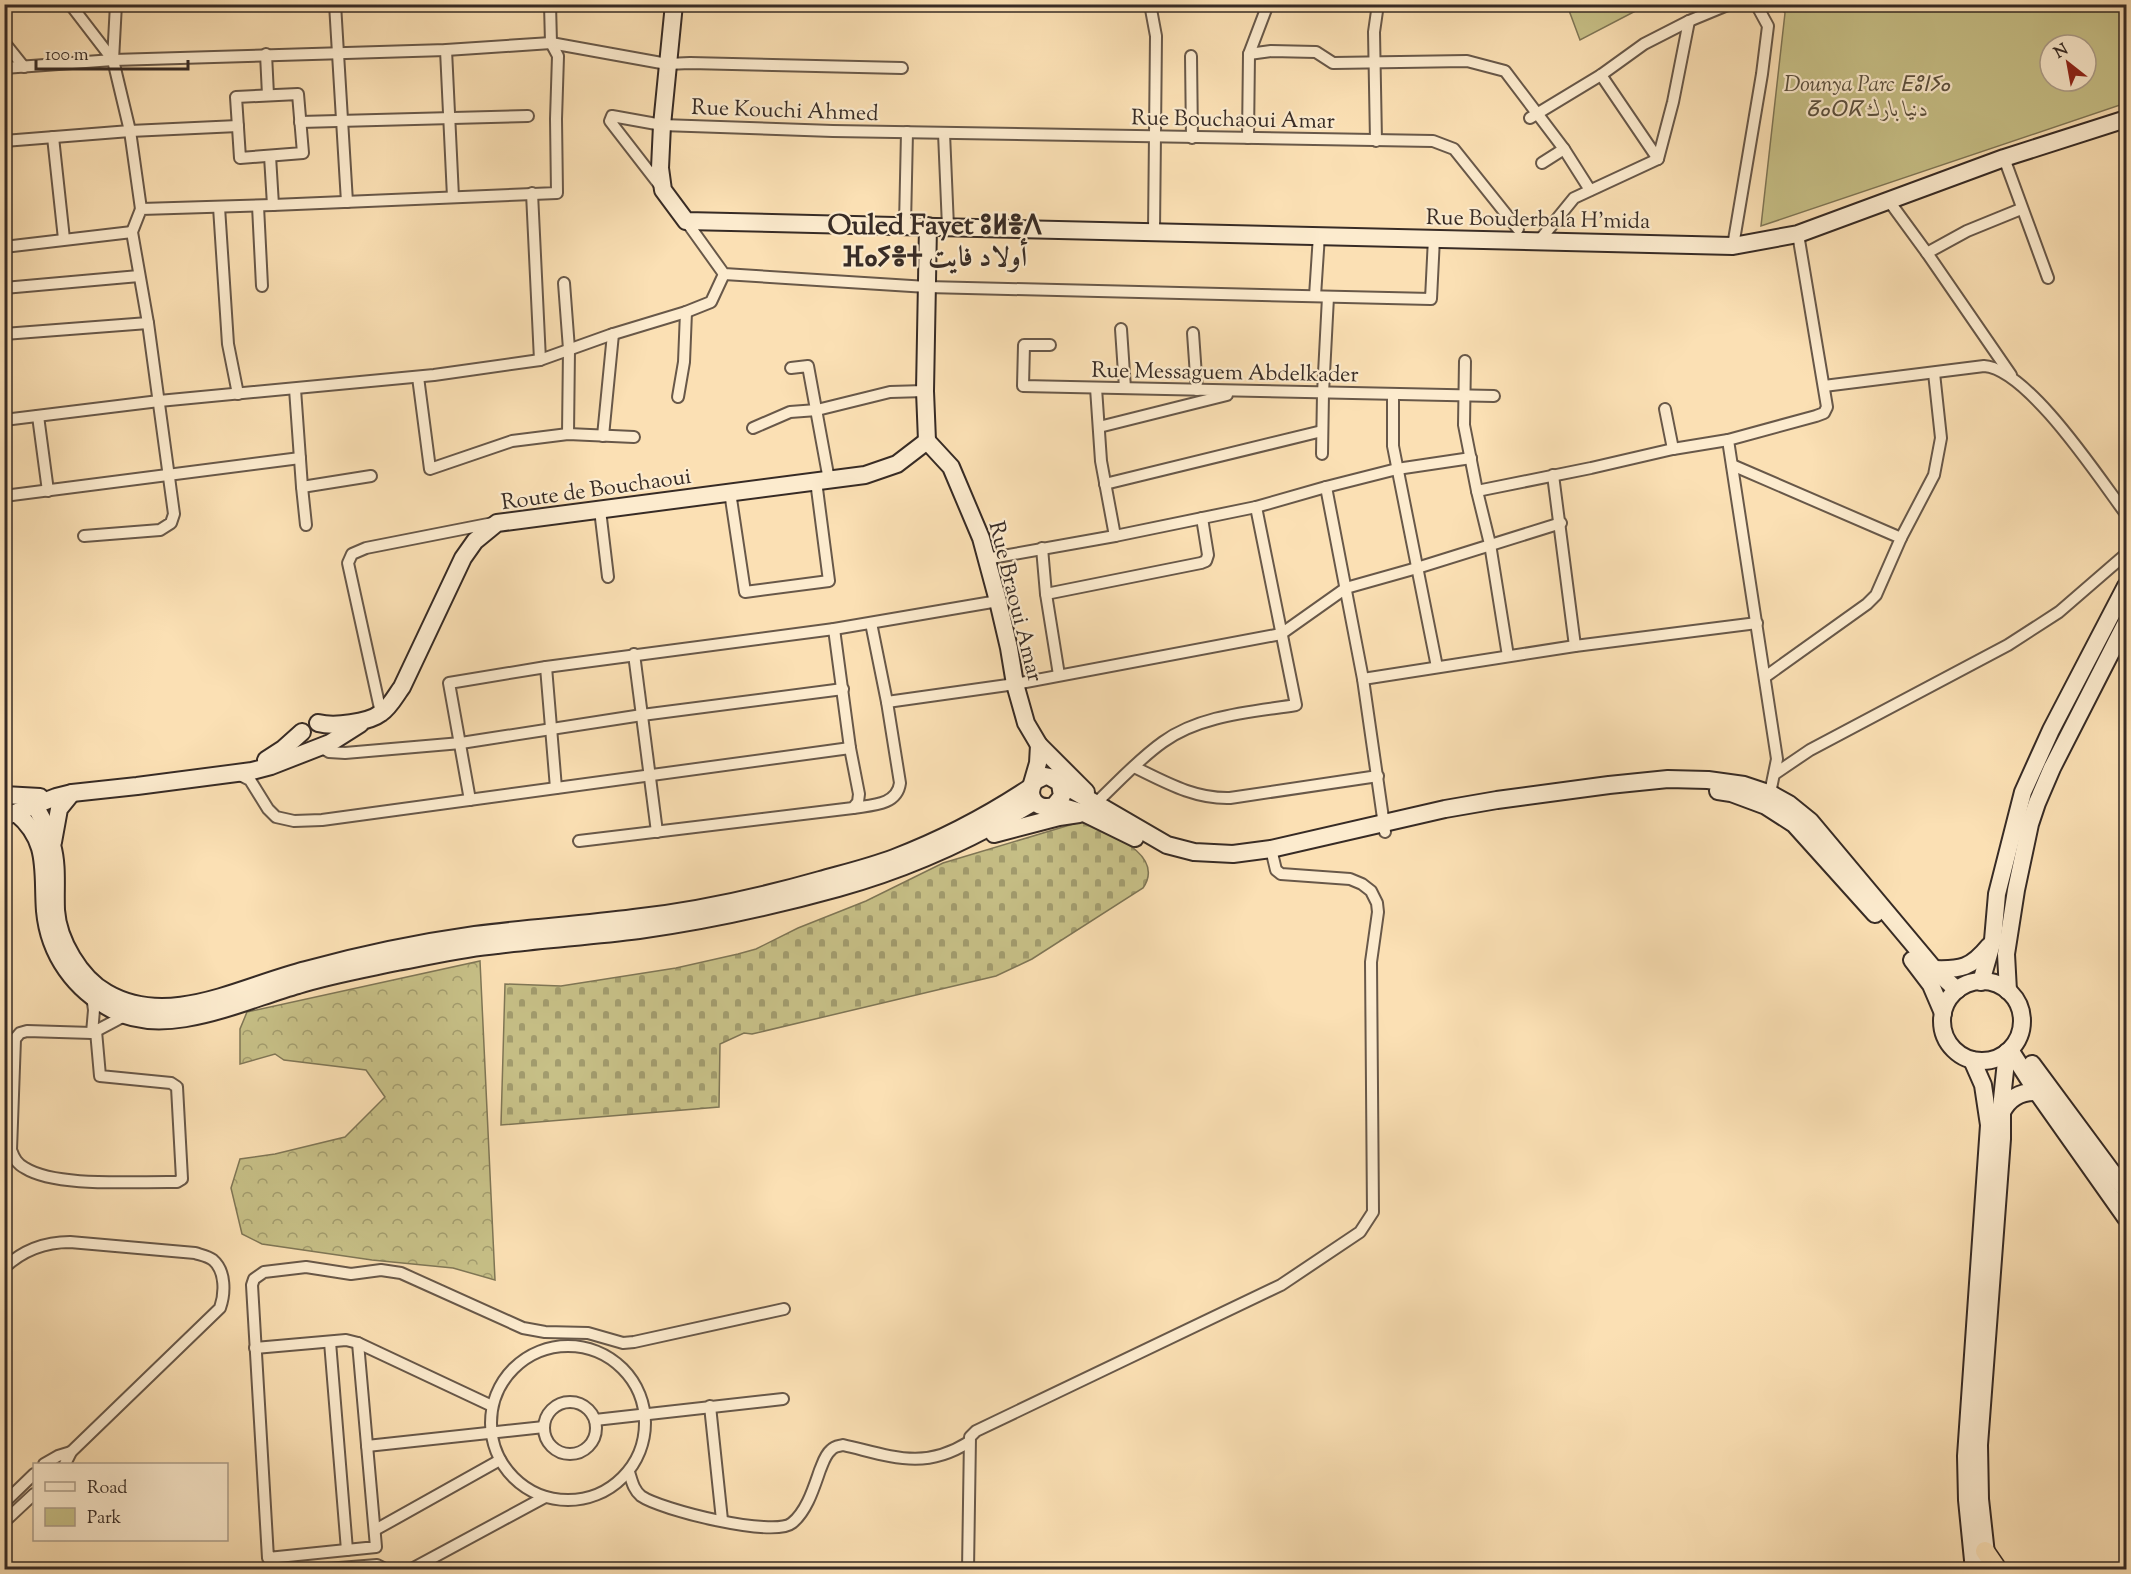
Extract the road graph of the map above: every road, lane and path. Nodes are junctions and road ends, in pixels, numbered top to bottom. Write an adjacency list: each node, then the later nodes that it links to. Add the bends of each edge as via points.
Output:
1 (70, 4): 19 (street)
2 (116, 4): 19 (street)
3 (335, 4): 15 (street)
4 (550, 4): 13 (street)
5 (674, 4): 21 (main road)
6 (1150, 4): 39 (street, via 1156,36)
7 (1268, 4): 17 (street)
8 (1378, 4): 20 (street, via 1374,32)
9 (1730, 4): 11 (street)
10 (1756, 4): 72 (street, via 1768,26)
11 (1689, 21): 25 (street, via 1644,44); 47 (street)
12 (4, 42): 22 (street)
13 (551, 43): 14 (street); 21 (street); 51 (street, via 558,56 557,193)
14 (446, 50): 15 (street); 29 (street)
15 (338, 52): 16 (street); 30 (street)
16 (267, 54): 19 (street); 26 (street)
17 (1249, 54): 20 (street, via 1316,52 1333,63); 41 (street)
18 (1191, 56): 40 (street)
19 (113, 60): 22 (street); 35 (street)
20 (1376, 63): 28 (street, via 1459,61 1506,71); 43 (street)
21 (667, 64): 24 (street); 33 (main road)
22 (24, 67): 23 (street)
23 (4, 68)
24 (902, 68)
25 (1601, 75): 28 (street); 47 (street)
26 (268, 95): 32 (street, via 298,94); 34 (street, via 236,97)
27 (528, 116): 29 (street)
28 (1534, 116): 44 (street)
29 (448, 117): 30 (street); 52 (street)
30 (342, 119): 32 (street); 54 (street)
31 (2127, 119): 46 (main road, Rue Bouderbala H'mida)
32 (300, 122): 45 (street, via 303,153)
33 (662, 124): 36 (street, Rue Kouchi Ahmed); 49 (main road); 49 (street, Rue Kouchi Ahmed, via 612,116 610,120)
34 (238, 126): 35 (street); 45 (street, via 240,158)
35 (130, 130): 38 (street); 58 (street)
36 (907, 132): 37 (street, Rue Bouchaoui Amar); 61 (street)
37 (944, 133): 39 (street, Rue Bouchaoui Amar); 63 (street)
38 (53, 137): 42 (street); 70 (street)
39 (1156, 137): 40 (street, Rue Bouchaoui Amar); 65 (street)
40 (1192, 138): 41 (street, Rue Bouchaoui Amar)
41 (1248, 138): 43 (street, Rue Bouchaoui Amar)
42 (4, 141)
43 (1376, 141): 64 (street, Rue Bouchaoui Amar, via 1433,141 1454,149)
44 (1564, 149): 48 (street); 50 (street)
45 (270, 156): 55 (street)
46 (2004, 158): 53 (main road, Rue Bouderbala H'mida); 59 (street)
47 (1658, 159): 50 (street)
48 (1542, 164)
49 (663, 190): 60 (main road)
50 (1590, 190): 71 (street, via 1574,198)
51 (531, 193): 52 (street); 92 (street)
52 (453, 197): 54 (street)
53 (1889, 201): 67 (main road, Rue Bouderbala H'mida); 74 (street)
54 (347, 202): 55 (street)
55 (273, 205): 56 (street)
56 (258, 206): 57 (street); 79 (street)
57 (219, 207): 58 (street); 106 (street, via 228,344)
58 (141, 209): 66 (street)
59 (2021, 209): 74 (street); 77 (street)
60 (686, 220): 61 (main road, Rue Bouderbala H'mida); 75 (street)
61 (905, 225): 62 (main road, Rue Bouderbala H'mida)
62 (928, 226): 63 (main road, Rue Bouderbala H'mida); 80 (main road)
63 (948, 227): 65 (main road, Rue Bouderbala H'mida)
64 (1518, 229)
65 (1154, 231): 68 (main road, Rue Bouderbala H'mida)
66 (132, 232): 70 (street); 76 (street)
67 (1798, 234): 72 (main road, Rue Bouderbala H'mida); 98 (street)
68 (1319, 235): 69 (main road, Rue Bouderbala H'mida); 82 (street)
69 (1434, 238): 71 (main road, Rue Bouderbala H'mida); 83 (street, via 1431,299)
70 (64, 240): 73 (street)
71 (1539, 241): 72 (main road, Rue Bouderbala H'mida)
72 (1733, 246)
73 (4, 247)
74 (1927, 253): 97 (street)
75 (724, 274): 80 (street); 84 (street, via 711,302)
76 (139, 276): 81 (street); 85 (street)
77 (2048, 278)
78 (564, 283): 91 (street)
79 (262, 286)
80 (927, 287): 82 (street); 103 (main road)
81 (4, 288)
82 (1315, 296): 83 (street)
83 (1328, 297): 105 (street)
84 (686, 312): 89 (street); 110 (street)
85 (148, 323): 88 (street); 111 (street)
86 (1121, 329): 100 (street)
87 (1193, 333): 102 (street)
88 (4, 334)
89 (613, 334): 91 (street); 120 (street)
90 (1050, 345): 99 (street, Rue Messaguem Abdelkader, via 1024,345 1023,386)
91 (569, 349): 92 (street); 119 (street)
92 (540, 360): 96 (street)
93 (1465, 361): 108 (street)
94 (791, 368): 113 (street, via 808,366)
95 (1934, 373): 97 (street, via 1983,366 1993,367); 98 (street); 150 (street, via 1941,438 1934,475)
96 (418, 377): 101 (street); 119 (street, via 430,469 512,441)
97 (2014, 380): 143 (street, via 2053,416)
98 (1824, 386): 122 (street, via 1824,413)
99 (1096, 388): 100 (street, Rue Messaguem Abdelkader); 116 (street)
100 (1125, 388): 102 (street, Rue Messaguem Abdelkader)
101 (295, 389): 106 (street); 126 (street)
102 (1197, 390): 104 (street, Rue Messaguem Abdelkader)
103 (925, 391): 113 (street, via 890,392); 123 (main road)
104 (1242, 391): 105 (street, Rue Messaguem Abdelkader); 116 (street)
105 (1323, 393): 107 (street, Rue Messaguem Abdelkader); 118 (street)
106 (238, 394): 111 (street)
107 (1393, 394): 108 (street, Rue Messaguem Abdelkader); 129 (street)
108 (1463, 396): 109 (street, Rue Messaguem Abdelkader); 127 (street)
109 (1494, 396)
110 (678, 397)
111 (159, 401): 114 (street); 130 (street)
112 (1665, 409): 124 (street)
113 (817, 410): 117 (street, via 790,412); 133 (street)
114 (38, 416): 115 (street); 137 (street)
115 (4, 420)
116 (1099, 427): 134 (street)
117 (753, 428)
118 (1322, 431): 125 (street); 134 (street)
119 (568, 434): 120 (street)
120 (603, 436): 121 (street)
121 (633, 437)
122 (1728, 440): 124 (street); 128 (street)
123 (927, 441): 133 (main road, Route de Bouchaoui, via 897,464 865,475); 154 (main road, Rue Braoui Amar, via 951,467)
124 (1673, 449): 131 (street)
125 (1323, 454)
126 (300, 458): 130 (street); 135 (street)
127 (1471, 458): 129 (street); 138 (street)
128 (1732, 465): 150 (street); 162 (street)
129 (1397, 469): 136 (street); 155 (street)
130 (170, 474): 137 (street); 148 (street, via 174,514 168,526 160,530)
131 (1553, 475): 138 (street); 146 (street)
132 (371, 476): 135 (street)
133 (822, 481): 139 (main road, Route de Bouchaoui); 139 (street, via 828,581 745,591)
134 (1105, 484): 149 (street)
135 (302, 487): 147 (street)
136 (1326, 487): 141 (street); 158 (street)
137 (48, 491): 140 (street)
138 (1477, 491): 151 (street)
139 (730, 492): 142 (main road, Route de Bouchaoui)
140 (4, 496)
141 (1256, 507): 144 (street); 165 (street)
142 (600, 510): 145 (main road, Route de Bouchaoui); 156 (street)
143 (2127, 514)
144 (1202, 518): 149 (street); 159 (street, via 1206,561)
145 (497, 523): 177 (main road, Route de Bouchaoui, via 463,558 402,687); 177 (street, via 352,554 348,563)
146 (1561, 523): 151 (street); 166 (street)
147 (306, 525)
148 (84, 536)
149 (1115, 536): 152 (street)
150 (1901, 538): 172 (street, via 1876,595)
151 (1490, 544): 155 (street); 168 (street)
152 (1042, 548): 154 (street); 159 (street)
153 (2127, 554): 188 (street, via 2037,627 1810,750)
154 (986, 559): 160 (main road, Rue Braoui Amar)
155 (1417, 568): 158 (street); 170 (street)
156 (608, 577)
157 (2127, 586): 211 (main road, via 2023,792 1997,894)
158 (1347, 588): 165 (street); 173 (street)
159 (1046, 594): 171 (street)
160 (998, 601): 161 (street); 174 (main road, Rue Braoui Amar)
161 (871, 623): 164 (street); 176 (street)
162 (1757, 623): 166 (street); 172 (street)
163 (2127, 623): 215 (main road, via 2052,768 2030,824 2007,954)
164 (834, 628): 167 (street); 175 (street)
165 (1281, 634): 171 (street); 186 (street, via 1296,705 1196,725 1165,740)
166 (1575, 646): 168 (street)
167 (634, 654): 169 (street); 178 (street)
168 (1508, 656): 170 (street)
169 (546, 667): 180 (street); 182 (street, via 449,682)
170 (1437, 667): 173 (street)
171 (1059, 675): 174 (street)
172 (1765, 677): 188 (street, via 1778,759)
173 (1363, 679): 190 (street)
174 (1015, 684): 176 (street); 183 (main road, Rue Braoui Amar, via 1026,723)
175 (843, 689): 178 (street); 185 (street)
176 (887, 702): 201 (street, via 899,790 886,802)
177 (376, 715): 179 (main road, via 337,725); 184 (main road, Route de Bouchaoui)
178 (642, 715): 180 (street); 189 (street)
179 (318, 723): 181 (main road, via 306,725); 184 (main road, via 326,732 325,741)
180 (552, 728): 182 (street); 192 (street)
181 (302, 732): 184 (main road, via 306,744); 187 (main road, via 271,757)
182 (461, 743): 184 (street, via 345,753 329,752); 196 (street)
183 (1039, 744): 191 (main road); 193 (main road); 199 (main road)
184 (319, 746): 187 (main road, Route de Bouchaoui, via 272,766)
185 (850, 747): 189 (street); 201 (street, via 859,794)
186 (1134, 767): 190 (street, via 1193,795 1216,799); 199 (street)
187 (235, 772): 195 (main road); 196 (street, via 250,780 276,816 294,821)
188 (1776, 773): 197 (street)
189 (649, 775): 192 (street); 206 (street)
190 (1378, 776): 205 (street)
191 (1060, 784): 193 (main road, via 1045,776 1035,781); 200 (main road, via 1062,796); 204 (main road)
192 (556, 788): 196 (street)
193 (1032, 792): 200 (main road, via 1043,807); 208 (main road, via 898,856 816,882 680,912 430,943 303,970 185,1006 162,1008 142,1007 104,992 77,967 56,914); 209 (main road, via 1002,822)
194 (4, 795): 198 (main road)
195 (64, 795): 198 (main road); 208 (main road)
196 (470, 800)
197 (1769, 800): 205 (main road, via 1744,785 1668,779 1445,809); 212 (main road, via 1789,804 1810,821); 217 (main road, via 1870,908 1925,975)
198 (32, 801): 203 (main road); 208 (main road)
199 (1098, 801): 204 (main road)
200 (1056, 805): 202 (main road)
201 (853, 808): 206 (street)
202 (1084, 813): 209 (main road, via 1009,829); 210 (main road, via 1184,861 1208,864)
203 (10, 815): 216 (main road, via 33,830 41,849 45,914 58,958)
204 (1117, 815): 210 (main road, via 1167,845 1194,852)
205 (1385, 828): 210 (main road)
206 (657, 832): 207 (street)
207 (579, 842)
208 (52, 846)
209 (947, 849): 218 (main road, via 840,888 727,915 640,930 434,955 301,983 188,1018 149,1021)
210 (1272, 853): 240 (street, via 1281,874 1350,879 1371,891 1377,903 1371,962 1373,1212 1360,1232 1281,1285 976,1431 969,1437)
211 (1993, 940): 212 (main road, via 1965,967); 213 (main road)
212 (1934, 969): 214 (main road)
213 (1981, 982): 214 (main road); 215 (main road)
214 (1957, 990): 217 (main road)
215 (2008, 991): 220 (main road, via 2018,1005 2022,1022)
216 (92, 996): 218 (main road); 219 (street)
217 (1943, 1013): 221 (main road, via 1946,1039 1957,1052)
218 (126, 1015): 219 (street)
219 (94, 1032): 219 (street, via 100,1076 171,1083 177,1087 182,1179 177,1182 67,1182 27,1170 14,1158 11,1150 15,1039 27,1031)
220 (2012, 1047): 221 (main road, via 1994,1059); 222 (main road); 223 (main road, via 2002,1089); 224 (main road, via 2040,1077)
221 (1972, 1060): 260 (main road, via 1984,1092 1989,1125 1966,1456)
222 (2037, 1092): 223 (main road, via 2016,1096); 225 (main road)
223 (2002, 1112): 255 (main road, via 1979,1445)
224 (2127, 1191)
225 (2127, 1218)
226 (4, 1268): 242 (street, via 31,1249 70,1242 195,1253 215,1262 221,1272 220,1308)
227 (784, 1309): 230 (street)
228 (330, 1342): 229 (street); 231 (street); 254 (street)
229 (358, 1342): 234 (street); 241 (street)
230 (623, 1343): 231 (street, via 588,1333 523,1328 401,1273 381,1270 351,1274 306,1268 264,1272 254,1279); 232 (street)
231 (255, 1348): 254 (street, via 268,1558)
232 (605, 1354): 234 (street, via 576,1344 552,1347 527,1357 508,1374); 236 (street, via 623,1366 638,1389)
233 (783, 1398): 235 (street)
234 (490, 1405): 239 (street)
235 (710, 1406): 236 (street); 251 (street)
236 (646, 1413): 237 (street); 246 (street, via 642,1446)
237 (596, 1420): 238 (street, via 584,1406 567,1402 551,1411); 238 (street, via 593,1442 574,1455 552,1448)
238 (544, 1427): 239 (street)
239 (490, 1433): 241 (street); 243 (street)
240 (969, 1443): 251 (street, via 952,1453 911,1460 836,1446 826,1456 811,1494 792,1523 771,1528); 259 (street)
241 (367, 1446): 253 (street)
242 (70, 1452): 244 (street); 245 (street)
243 (500, 1460): 249 (street, via 515,1480); 253 (street)
244 (47, 1463)
245 (65, 1463)
246 (629, 1472): 249 (street, via 613,1488 591,1497 562,1501); 251 (street, via 634,1490 650,1501)
247 (33, 1475): 250 (street)
248 (33, 1495): 252 (street)
249 (545, 1497): 258 (street)
250 (4, 1503)
251 (722, 1520)
252 (4, 1522)
253 (375, 1530): 254 (street, via 376,1547)
254 (347, 1550)
255 (1985, 1551): 261 (main road); 262 (highway)
256 (314, 1569): 257 (street, via 377,1565)
257 (387, 1569)
258 (410, 1569)
259 (968, 1569)
260 (1974, 1569)
261 (1987, 1569)
262 (1998, 1569)

